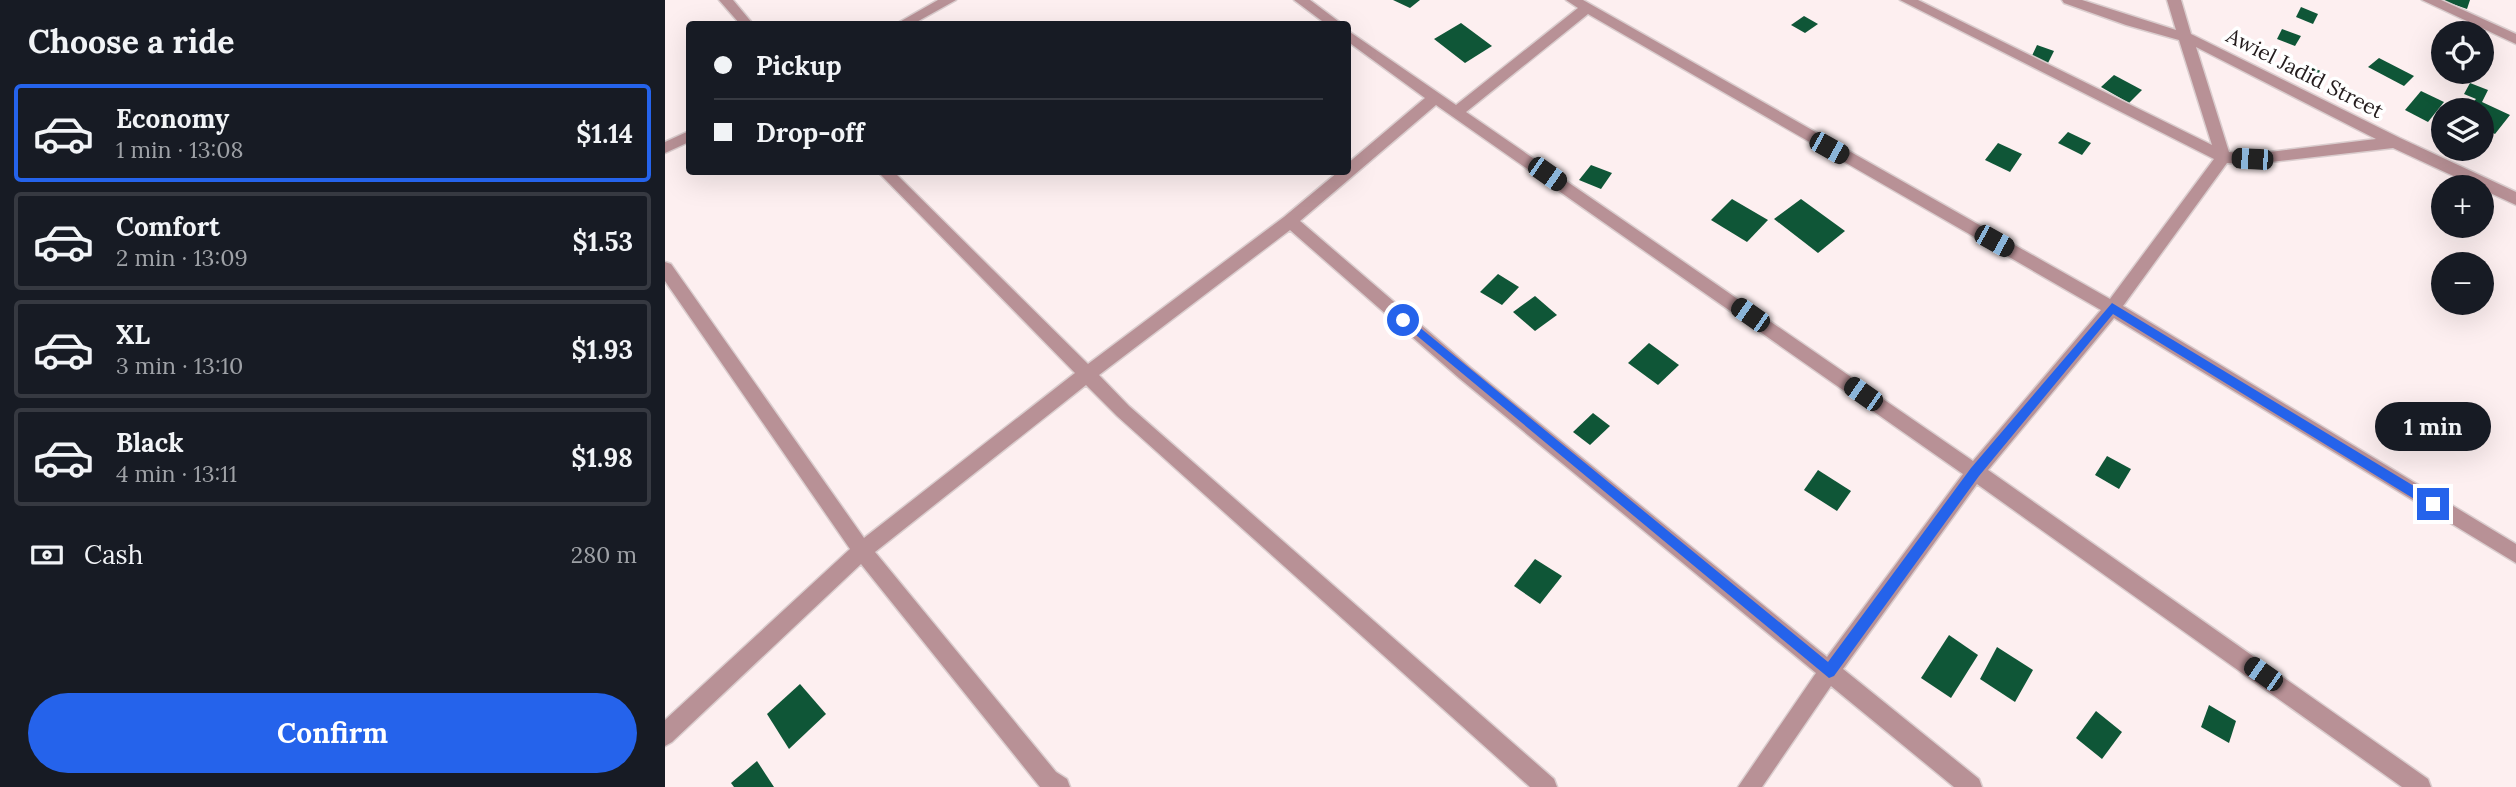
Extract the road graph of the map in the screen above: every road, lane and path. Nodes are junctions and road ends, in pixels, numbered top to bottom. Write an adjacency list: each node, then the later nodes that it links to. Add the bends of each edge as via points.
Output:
1 (726, 0): 9 (street)
2 (949, 0): 10 (street)
3 (1301, 0): 11 (street)
4 (1907, 0): 20 (street)
5 (2069, 0): 13 (street, Awiel Jadid Street)
6 (2174, 0): 13 (street)
7 (2429, 0): 14 (street)
8 (1580, 4): 16 (street); 27 (street)
9 (744, 21)
10 (910, 21)
11 (1331, 21)
12 (1351, 37): 15 (street)
13 (2187, 37): 18 (street, Awiel Jadid Street); 20 (street)
14 (2516, 39)
15 (1435, 98): 16 (street); 21 (street)
16 (1457, 112): 29 (street)
17 (686, 138): 19 (street)
18 (2395, 142): 20 (street, via 2252,159); 24 (street, Awiel Jadid Street)
19 (665, 148)
20 (2223, 157): 27 (street)
21 (1351, 169)
22 (888, 175): 28 (street)
23 (1343, 175): 25 (street)
24 (2516, 199)
25 (1290, 220): 28 (street); 32 (street, via 1465,373)
26 (665, 268): 30 (street)
27 (2112, 308): 29 (street); 31 (street)
28 (1087, 374): 30 (street); 35 (street)
29 (1975, 472): 32 (street); 38 (street)
30 (862, 551): 33 (street); 34 (street, via 1048,780)
31 (2516, 554)
32 (1829, 671): 36 (street); 37 (street)
33 (665, 735)
34 (1059, 787)
35 (1546, 787)
36 (1749, 787)
37 (1971, 787)
38 (2420, 787)

